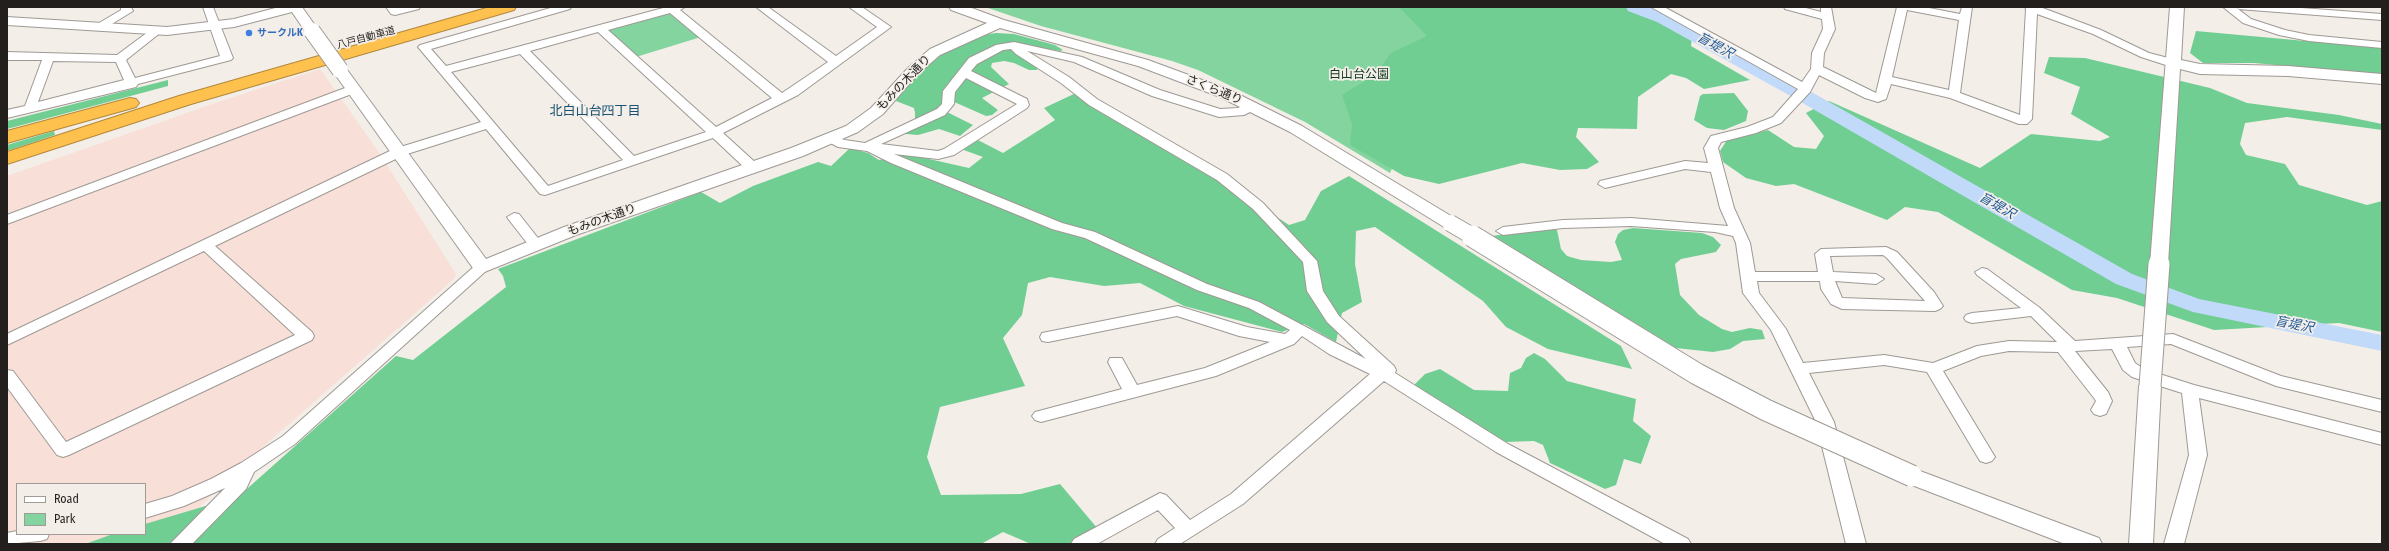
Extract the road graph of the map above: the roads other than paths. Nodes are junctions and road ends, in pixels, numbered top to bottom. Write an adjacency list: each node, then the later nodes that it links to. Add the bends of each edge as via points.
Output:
1 (126, 7): 29 (street, via 127,11)
2 (208, 7): 28 (street)
3 (295, 7): 28 (street); 48 (street, bridge)
4 (391, 7): 5 (street, via 395,12)
5 (415, 7)
6 (482, 7): 42 (highway, 八戸自動車道)
7 (508, 7): 40 (highway, 八戸自動車道)
8 (566, 7): 43 (street, via 424,47)
9 (626, 7): 25 (street)
10 (761, 7): 38 (street)
11 (854, 7): 38 (street, via 885,27)
12 (956, 7): 27 (street, さくら通り)
13 (1656, 7): 49 (street)
14 (1789, 7): 22 (street)
15 (1902, 7): 45 (street)
16 (1907, 7): 23 (street)
17 (2031, 7): 39 (street, via 2097,32 2145,55); 50 (street, via 2026,119 2019,121)
18 (2177, 7): 39 (street)
19 (2228, 7): 32 (street, via 2247,21 2283,33)
20 (2242, 7): 24 (street)
21 (676, 8): 25 (street); 51 (street)
22 (1826, 12): 41 (street, via 1829,29 1818,53)
23 (1966, 12): 50 (street)
24 (2382, 17)
25 (636, 18): 30 (street)
26 (7, 22): 29 (street)
27 (999, 22): 52 (street, さくら通り, via 1143,62); 58 (street, もみの木通り, via 935,52 913,70 877,112 852,129)
28 (216, 26): 31 (street); 47 (street, via 227,58)
29 (98, 28): 31 (street)
30 (600, 28): 34 (street); 56 (street)
31 (156, 31): 37 (street)
32 (2382, 45)
33 (1014, 46): 44 (street, via 1000,47 985,54 973,61); 52 (street, via 1078,59 1156,93 1219,113 1240,112); 91 (street, via 1093,102 1222,177 1258,206 1310,261 1315,291 1333,319)
34 (522, 50): 43 (street); 63 (street)
35 (7, 56): 36 (street)
36 (49, 57): 37 (street); 53 (street)
37 (120, 58): 47 (street)
38 (836, 62): 51 (street)
39 (2172, 63): 46 (street, via 2200,69 2288,71); 110 (street, bridge)
40 (296, 68): 62 (highway, via 184,100); 64 (highway)
41 (1817, 69): 45 (street, via 1878,98 1882,96); 49 (street)
42 (250, 70): 57 (highway); 59 (highway)
43 (445, 70): 55 (street)
44 (963, 72): 60 (street, via 949,91 948,104 941,112 901,129); 60 (street, via 1023,102 1023,105 948,152 938,155)
45 (1887, 79): 50 (street)
46 (2382, 79)
47 (132, 84): 53 (street)
48 (353, 89): 61 (street); 69 (street)
49 (1806, 89): 66 (street, via 1777,120 1716,139 1711,148)
50 (1954, 95)
51 (781, 99): 56 (street)
52 (1252, 106): 109 (street, さくら通り, bridge, via 1339,154 1698,374 1780,417 1912,476)
53 (30, 108): 54 (street)
54 (7, 114)
55 (489, 124): 61 (street); 63 (street, via 545,191)
56 (714, 133): 63 (street); 65 (street)
57 (7, 137)
58 (829, 139): 60 (street); 65 (street, もみの木通り)
59 (7, 142)
60 (869, 148): 81 (street, via 1057,226 1090,235 1202,286 1239,298)
61 (399, 152): 72 (street); 74 (street)
62 (7, 158)
63 (632, 161)
64 (7, 166)
65 (752, 167): 73 (street, もみの木通り)
66 (1715, 168): 67 (street, via 1685,165); 71 (street, via 1726,208)
67 (1605, 184)
68 (514, 217): 73 (street)
69 (7, 220)
70 (1503, 232): 71 (street, via 1563,224 1631,222 1715,228)
71 (1739, 233): 77 (street)
72 (206, 244): 83 (street); 90 (street, via 306,336 64,451)
73 (536, 245): 74 (street, もみの木通り)
74 (482, 267): 99 (street, via 289,440)
75 (1982, 272): 79 (street)
76 (1826, 276): 76 (street, via 1822,254 1826,252 1886,251 1892,254 1929,294 1935,306 1842,304 1836,301); 77 (street); 78 (street)
77 (1748, 277): 88 (street, via 1751,293 1778,329)
78 (1876, 279)
79 (2034, 312): 80 (street); 85 (street)
80 (1972, 318)
81 (1294, 335): 82 (street, via 1245,332 1178,311); 89 (street, via 1335,350); 93 (street, via 1210,372)
82 (1048, 337)
83 (7, 340)
84 (2117, 343): 85 (street); 92 (street, via 2129,366 2138,374); 94 (street, via 2173,339 2276,380)
85 (2068, 347): 87 (street, via 2009,346 1977,351 1946,365); 95 (street, via 2102,396 2104,401)
86 (1116, 362): 93 (street)
87 (1932, 368): 88 (street, via 1884,360); 98 (street)
88 (1798, 369): 108 (street, via 1825,422)
89 (1382, 373): 91 (street); 101 (street, via 1237,499)
90 (7, 375)
91 (1402, 383): 107 (street, via 1458,422 1502,448)
92 (2190, 390): 97 (street); 111 (street, via 2198,455)
93 (1132, 392): 96 (street)
94 (2382, 406)
95 (2100, 410)
96 (1041, 416)
97 (2382, 439)
98 (1986, 456)
99 (247, 468): 100 (street, via 185,498); 104 (street, via 240,484)
100 (146, 511)
101 (1188, 530): 105 (street, via 1160,500); 106 (street)
102 (34, 535): 103 (street)
103 (7, 540)
104 (180, 544)
105 (1081, 544)
106 (1165, 544)
107 (1682, 544)
108 (1856, 544)
109 (2090, 544)
110 (2141, 544)
111 (2174, 544)

